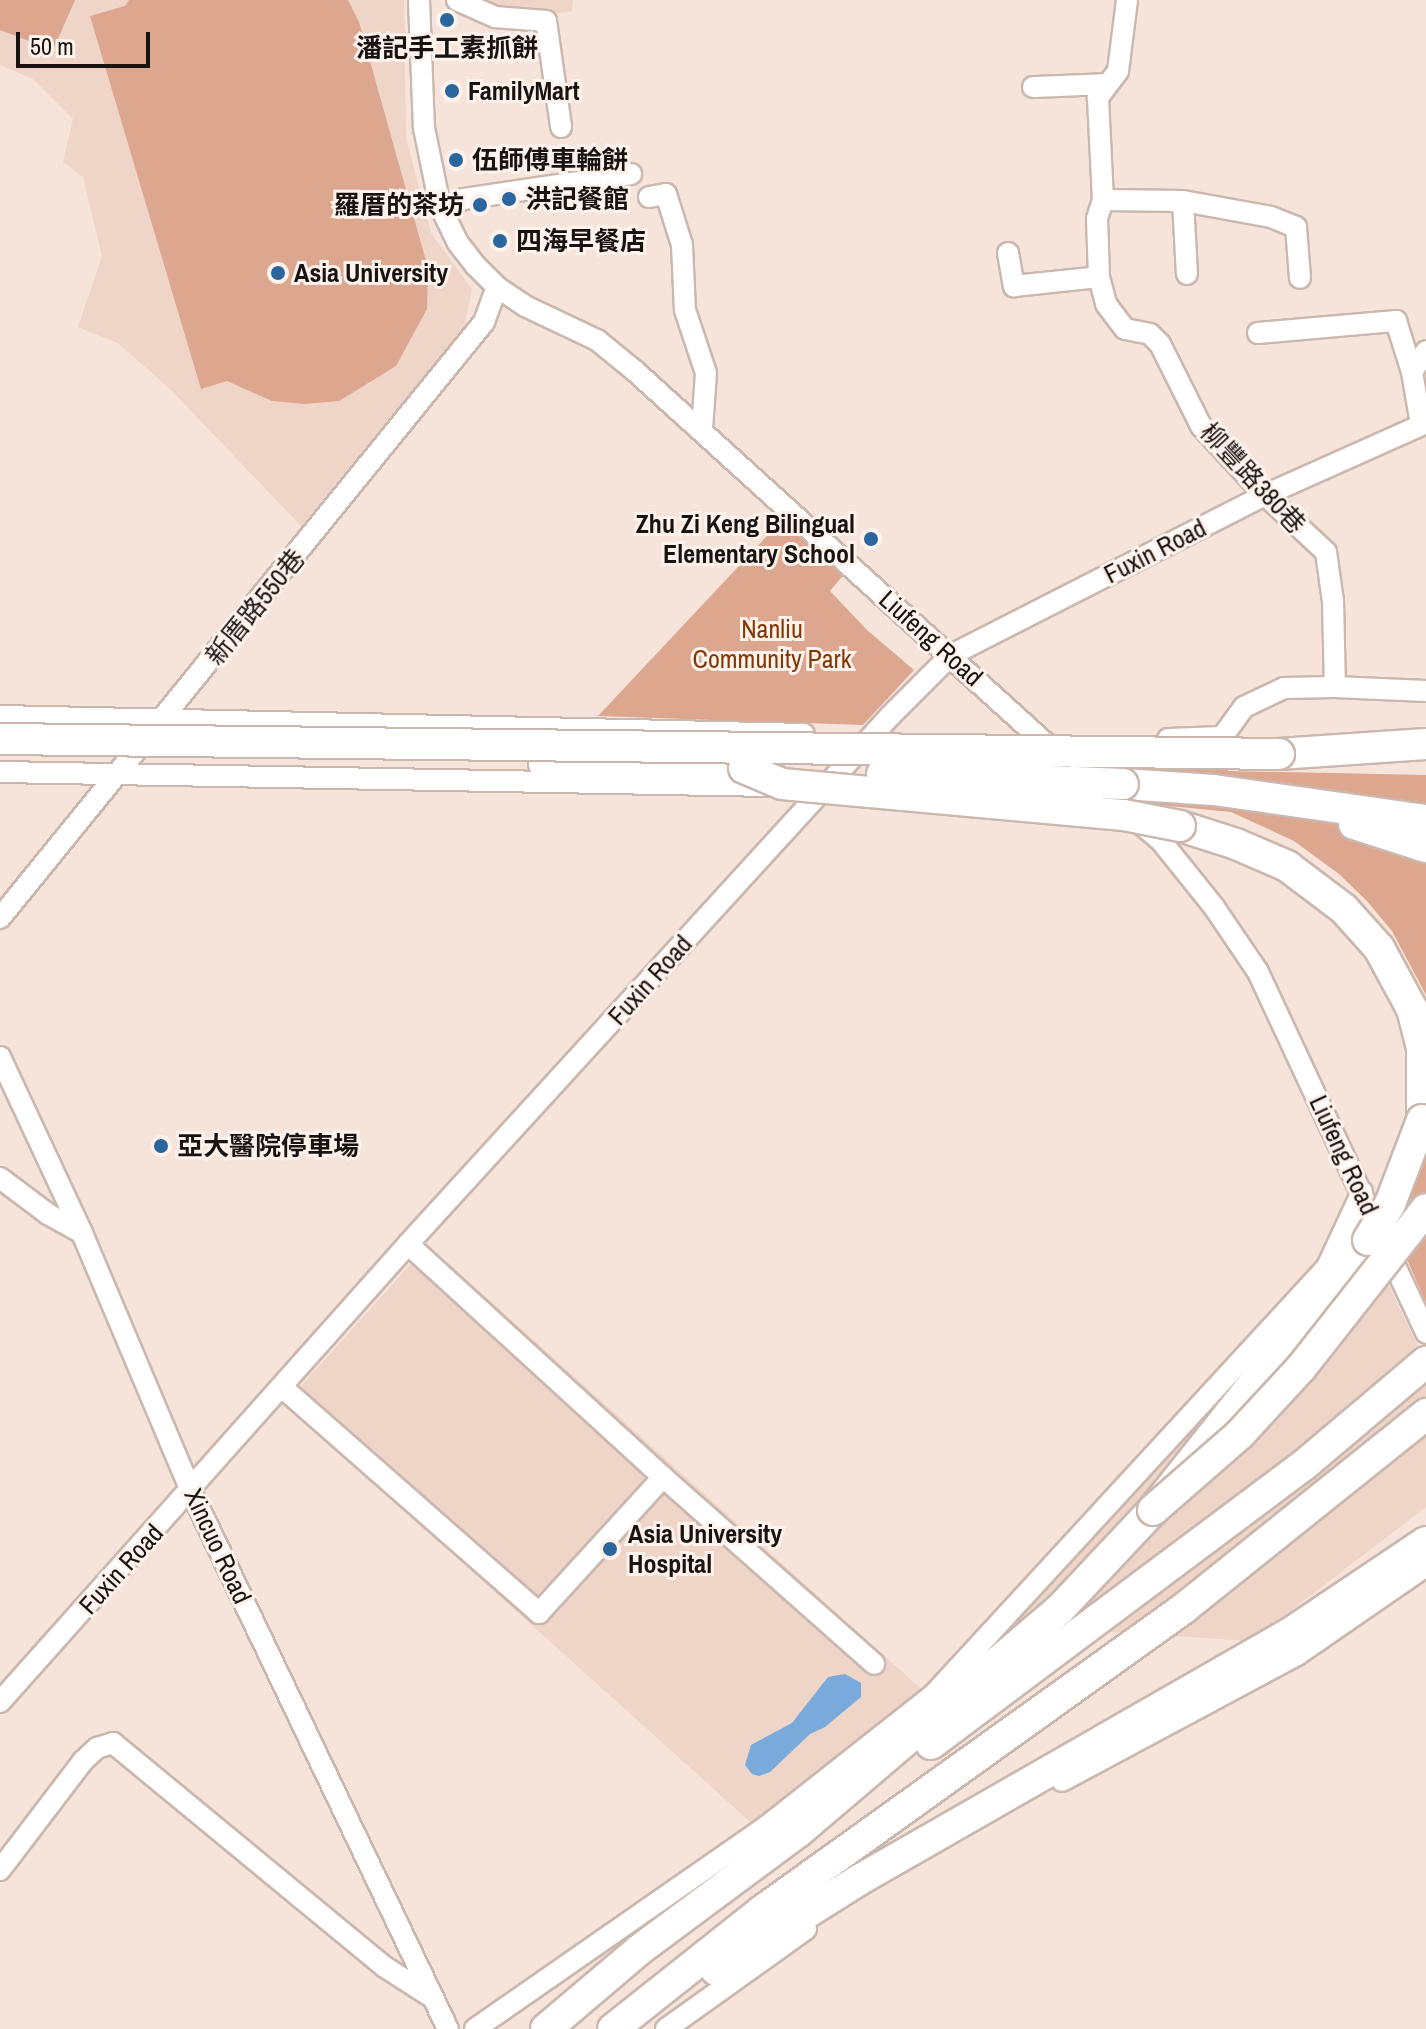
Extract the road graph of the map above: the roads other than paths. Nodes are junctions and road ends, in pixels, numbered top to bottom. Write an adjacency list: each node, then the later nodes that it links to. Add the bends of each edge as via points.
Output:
1 (419, 0): 11 (street, Liufeng Road, via 424,128)
2 (457, 0): 6 (street, via 495,17 546,21)
3 (1127, 0): 4 (street, 柳豐路380巷, via 1118,71)
4 (1107, 84): 5 (street); 9 (street, 柳豐路380巷, via 1098,98)
5 (1033, 87)
6 (561, 127)
7 (631, 174): 11 (street)
8 (649, 197): 21 (street, via 666,194 682,245 685,310 706,373)
9 (1103, 200): 10 (street); 14 (street, 柳豐路380巷, via 1097,219)
10 (1183, 201): 13 (street); 15 (street, via 1271,217 1296,227)
11 (440, 206): 16 (street, Liufeng Road, via 458,243)
12 (1008, 253): 14 (street, via 1014,286)
13 (1187, 274)
14 (1099, 277): 22 (street, 柳豐路380巷, via 1106,304 1125,329 1150,334 1160,344 1201,426)
15 (1300, 278)
16 (497, 287): 21 (street, Liufeng Road, via 597,340); 27 (street, 新厝路550巷, via 484,322)
17 (1258, 333): 19 (street, via 1396,321)
18 (1426, 351): 19 (street)
19 (1412, 372): 20 (street)
20 (1423, 423): 22 (street, Fuxin Road)
21 (702, 429): 23 (street, Liufeng Road)
22 (1265, 495): 23 (street, Fuxin Road); 24 (street, 柳豐路380巷, via 1326,552)
23 (951, 655): 28 (street, Fuxin Road); 30 (street, Liufeng Road)
24 (1335, 687): 25 (street); 30 (street, via 1284,688 1244,707 1222,737)
25 (1426, 691)
26 (0, 716): 27 (street)
27 (163, 722): 28 (street); 37 (street, 新厝路550巷)
28 (873, 735): 30 (street); 38 (street, Fuxin Road)
29 (0, 739): 32 (highway, bridge)
30 (1045, 743): 40 (street, Liufeng Road)
31 (1426, 744): 32 (highway)
32 (1279, 754): 34 (highway)
33 (0, 755): 35 (highway)
34 (1426, 760)
35 (744, 768): 39 (highway, bridge, via 1123,784); 56 (highway, bridge, via 782,784 1124,815 1222,839 1287,866 1317,887 1379,948 1399,980 1422,1048 1424,1086 1422,1120 1390,1204 1338,1281)
36 (0, 772): 37 (street)
37 (118, 776): 38 (street); 43 (street, 新厝路550巷)
38 (826, 787): 40 (street); 49 (street, Fuxin Road)
39 (1280, 801): 41 (highway); 42 (highway)
40 (1126, 811): 46 (street, Liufeng Road, via 1161,841 1258,972)
41 (1426, 820)
42 (1426, 847)
43 (0, 918)
44 (0, 1057): 48 (street, Xincuo Road)
45 (0, 1178): 48 (street)
46 (1362, 1192): 50 (street, Liufeng Road); 66 (street, via 1327,1267 934,1694 767,1826)
47 (1426, 1209): 56 (highway, bridge, via 1301,1368 1240,1434)
48 (82, 1233): 55 (street, Xincuo Road)
49 (408, 1244): 52 (street, Fuxin Road); 54 (street)
50 (1426, 1333)
51 (1426, 1362): 67 (highway, via 1304,1465 1179,1560)
52 (283, 1388): 54 (street, via 539,1613); 55 (street, Fuxin Road)
53 (1426, 1414): 68 (highway, via 1172,1618 763,1910)
54 (663, 1477): 60 (street)
55 (191, 1491): 62 (street, Fuxin Road); 64 (street, Xincuo Road)
56 (1153, 1510): 67 (highway, via 1059,1610 988,1672 798,1832 639,1950)
57 (1426, 1517): 61 (highway, via 1351,1578)
58 (1426, 1542): 61 (highway, via 1289,1634)
59 (1426, 1566): 70 (street, via 1297,1655 861,1890)
60 (874, 1664)
61 (1197, 1685): 69 (highway, via 728,1961)
62 (0, 1702)
63 (0, 1870): 64 (street, via 83,1761 113,1743 385,1967)
64 (430, 1996): 65 (street, Xincuo Road)
65 (448, 2029)
66 (475, 2029)
67 (547, 2029)
68 (613, 2029)
69 (638, 2029)
70 (666, 2029)

